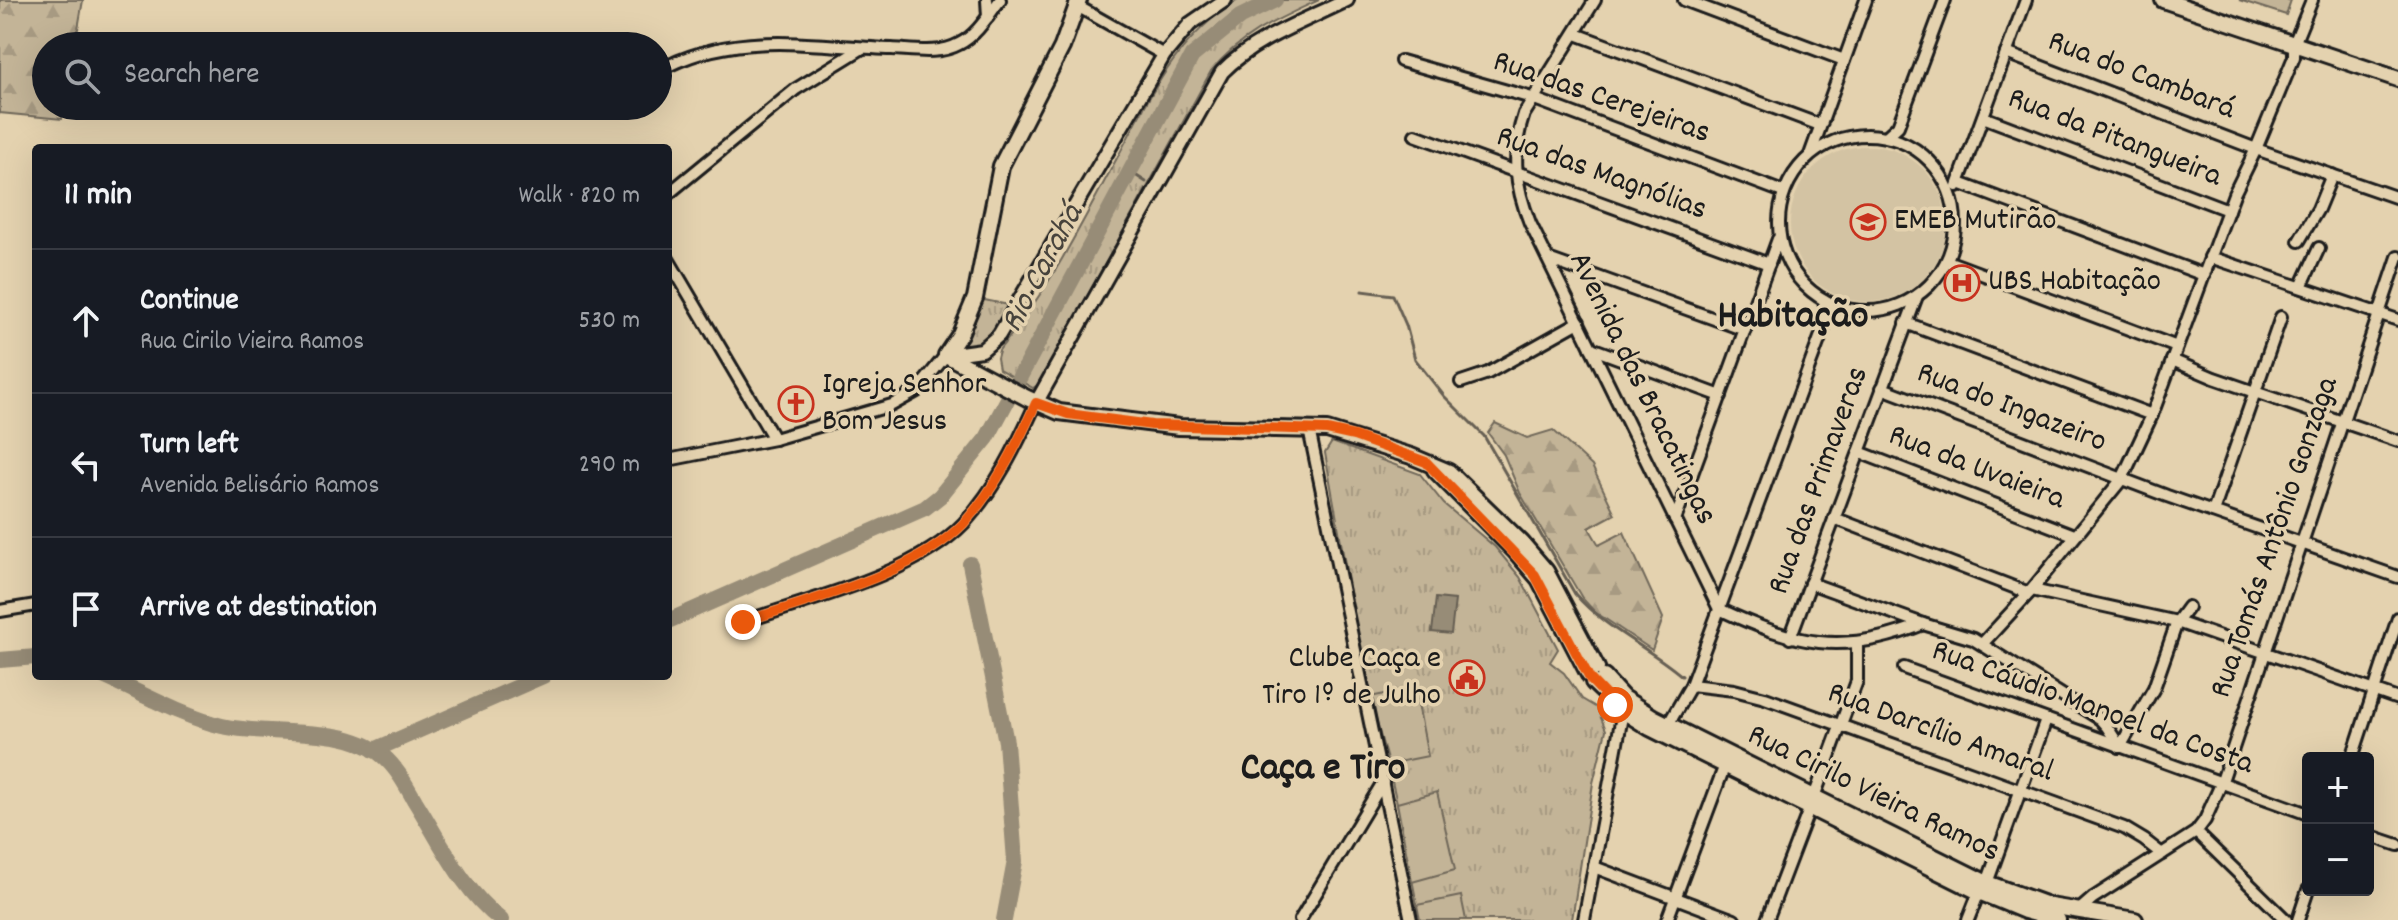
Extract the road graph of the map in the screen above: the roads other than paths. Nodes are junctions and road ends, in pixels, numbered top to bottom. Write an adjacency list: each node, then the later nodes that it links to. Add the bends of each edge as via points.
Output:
1 (987, 0): 13 (street)
2 (1000, 0): 13 (street)
3 (1225, 0): 18 (street, via 1190,24)
4 (1347, 0): 69 (street, via 1254,47 1222,72)
5 (1595, 0): 14 (street, Avenida das Bracatingas)
6 (1684, 0): 19 (street)
7 (1866, 0): 19 (street)
8 (1945, 0): 26 (street)
9 (2026, 0): 17 (street)
10 (2163, 0): 15 (main road)
11 (2312, 0): 15 (street)
12 (1078, 3): 18 (street); 63 (main road, via 1062,47 1001,166 975,298)
13 (988, 17): 16 (street, via 971,36 949,48)
14 (1576, 34): 23 (street, Avenida das Bracatingas); 25 (street)
15 (2294, 44): 22 (main road); 30 (street, via 2294,57)
16 (862, 48): 21 (street, via 740,44 700,51); 35 (street, via 807,82)
17 (2006, 53): 24 (street); 30 (street, Rua do Cambará)
18 (1164, 55): 63 (street, via 999,335 982,350)
19 (1844, 60): 25 (street)
20 (1401, 61): 23 (street, Rua das Cerejeiras)
21 (672, 64)
22 (2398, 79)
23 (1532, 98): 32 (street, Avenida das Bracatingas, via 1518,132); 36 (street, Rua das Cerejeiras)
24 (1983, 117): 34 (street); 39 (street, Rua da Pitangueira)
25 (1820, 125): 31 (street)
26 (1898, 126): 28 (street); 29 (street)
27 (1415, 135): 32 (street, Rua das Magnólias)
28 (1887, 136): 29 (street); 31 (street, via 1838,139)
29 (1901, 141): 38 (street, via 1928,159)
30 (2256, 149): 33 (street, Rua do Cambará); 39 (street)
31 (1810, 155): 36 (street)
32 (1515, 172): 45 (street, Avenida das Bracatingas); 47 (street, Rua das Magnólias)
33 (2332, 175): 37 (street, Rua do Cambará); 41 (street)
34 (1959, 183): 38 (street); 49 (street)
35 (672, 191)
36 (1783, 192): 40 (street)
37 (2398, 198)
38 (1953, 199): 46 (street, via 1955,231)
39 (2228, 210): 43 (street)
40 (1779, 237): 47 (street); 52 (street, via 1799,280)
41 (2299, 241)
42 (2319, 248): 50 (street)
43 (2210, 257): 49 (street); 50 (street)
44 (2398, 257): 54 (street, Rua Tomás Antônio Gonzaga)
45 (1548, 259): 58 (street, Avenida das Bracatingas); 60 (street)
46 (1947, 261): 51 (street); 61 (street)
47 (1769, 264): 60 (street)
48 (672, 266): 73 (street)
49 (2204, 275): 61 (street)
50 (2301, 287): 54 (street)
51 (1917, 296): 53 (street, via 1880,310); 59 (street, Rua das Primaveras)
52 (1824, 300): 53 (street); 56 (street)
53 (1841, 307): 56 (street)
54 (2379, 313): 57 (street); 71 (street, Rua Tomás Antônio Gonzaga)
55 (2281, 317): 67 (street)
56 (1827, 319): 88 (street)
57 (2398, 320)
58 (1579, 322): 62 (street, Avenida das Bracatingas); 65 (street, via 1488,373)
59 (1906, 323): 66 (street, Rua das Primaveras); 70 (street)
60 (1745, 330): 68 (street)
61 (2177, 347): 64 (street)
62 (1591, 348): 68 (street); 80 (street, Avenida das Bracatingas)
63 (946, 355): 69 (main road, Rua Cirilo Vieira Ramos); 73 (street, via 917,391 892,405)
64 (2172, 360): 67 (street); 70 (street)
65 (1461, 382)
66 (1882, 388): 75 (street, Rua das Primaveras); 77 (street, Rua do Ingazeiro)
67 (2255, 392): 71 (street); 78 (street)
68 (1721, 396): 80 (street)
69 (1032, 401): 72 (main road, Rua Cirilo Vieira Ramos, via 1068,414 1152,425); 91 (street, via 1016,446 994,484 942,541 883,573)
70 (2152, 415): 77 (street)
71 (2343, 422): 74 (street); 82 (street, Rua Tomás Antônio Gonzaga)
72 (1309, 429): 99 (main road, Rua Cirilo Vieira Ramos, via 1354,436 1426,462 1535,575); 110 (street)
73 (774, 439): 76 (street)
74 (2398, 441)
75 (1859, 452): 79 (street, Rua das Primaveras); 81 (street, Rua da Uvaieira)
76 (672, 459)
77 (2122, 479): 78 (street, Rua do Ingazeiro); 81 (street)
78 (2213, 512): 82 (street, Rua do Ingazeiro)
79 (1834, 518): 84 (street, Rua das Primaveras); 85 (street)
80 (1675, 520): 88 (street, Avenida das Bracatingas)
81 (2074, 535): 85 (street)
82 (2302, 543): 83 (street, Rua do Ingazeiro); 97 (street, Rua Tomás Antônio Gonzaga)
83 (2398, 577)
84 (1810, 583): 93 (street); 94 (street, Rua das Primaveras)
85 (2031, 592): 92 (street); 96 (street)
86 (32, 606): 89 (street)
87 (2188, 607): 92 (street)
88 (1719, 609): 94 (street); 100 (street)
89 (0, 611)
90 (2398, 618): 101 (street)
91 (743, 622)
92 (2177, 622): 97 (street); 107 (street, via 2158,680)
93 (1923, 624): 95 (street); 96 (street)
94 (1790, 638): 95 (street)
95 (1857, 644): 105 (street, via 1857,681)
96 (1982, 644): 107 (street, via 2100,719)
97 (2265, 653): 101 (street); 111 (street, Rua Tomás Antônio Gonzaga)
98 (1904, 668): 104 (street, Rua Cáudio Manoel da Costa)
99 (1596, 676): 103 (main road, Rua Cirilo Vieira Ramos); 106 (main road, Rua Cirilo Vieira Ramos)
100 (1691, 685): 105 (street, Rua Darcílio Amaral, via 1749,693); 106 (street)
101 (2374, 691): 102 (street); 108 (street)
102 (2398, 699)
103 (1623, 711): 106 (main road, Rua Cirilo Vieira Ramos); 119 (street)
104 (2046, 720): 107 (street, Rua Cáudio Manoel da Costa); 112 (street)
105 (1841, 725): 112 (street, Rua Darcílio Amaral); 113 (street)
106 (1665, 729): 109 (main road, Rua Cirilo Vieira Ramos); 113 (main road, Rua Cirilo Vieira Ramos)
107 (2120, 747): 111 (street, Rua Cáudio Manoel da Costa)
108 (2354, 752)
109 (1725, 765): 113 (main road, Rua Cirilo Vieira Ramos); 122 (street)
110 (1383, 782): 124 (street); 125 (street)
111 (2221, 784): 114 (street, Rua Cáudio Manoel da Costa); 115 (street, Rua Tomás Antônio Gonzaga)
112 (2020, 791): 118 (street, Rua Darcílio Amaral, via 2124,828); 120 (street)
113 (1812, 802): 120 (main road, Rua Cirilo Vieira Ramos); 129 (street)
114 (2302, 812)
115 (2196, 832): 118 (street); 133 (street)
116 (2374, 837): 117 (street)
117 (2398, 845)
118 (2162, 854): 123 (street)
119 (1594, 867): 122 (street); 126 (street)
120 (1983, 888): 123 (main road, Rua Cirilo Vieira Ramos); 130 (street); 131 (main road, Rua Cirilo Vieira Ramos, via 2025,911)
121 (2306, 896): 134 (street)
122 (1675, 898): 127 (street); 128 (street)
123 (2077, 912): 132 (main road, Rua Cirilo Vieira Ramos)
124 (1300, 920)
125 (1411, 920)
126 (1584, 920)
127 (1667, 920)
128 (1734, 920)
129 (1767, 920)
130 (1968, 920)
131 (2058, 920)
132 (2135, 920)
133 (2286, 920)
134 (2298, 920)

